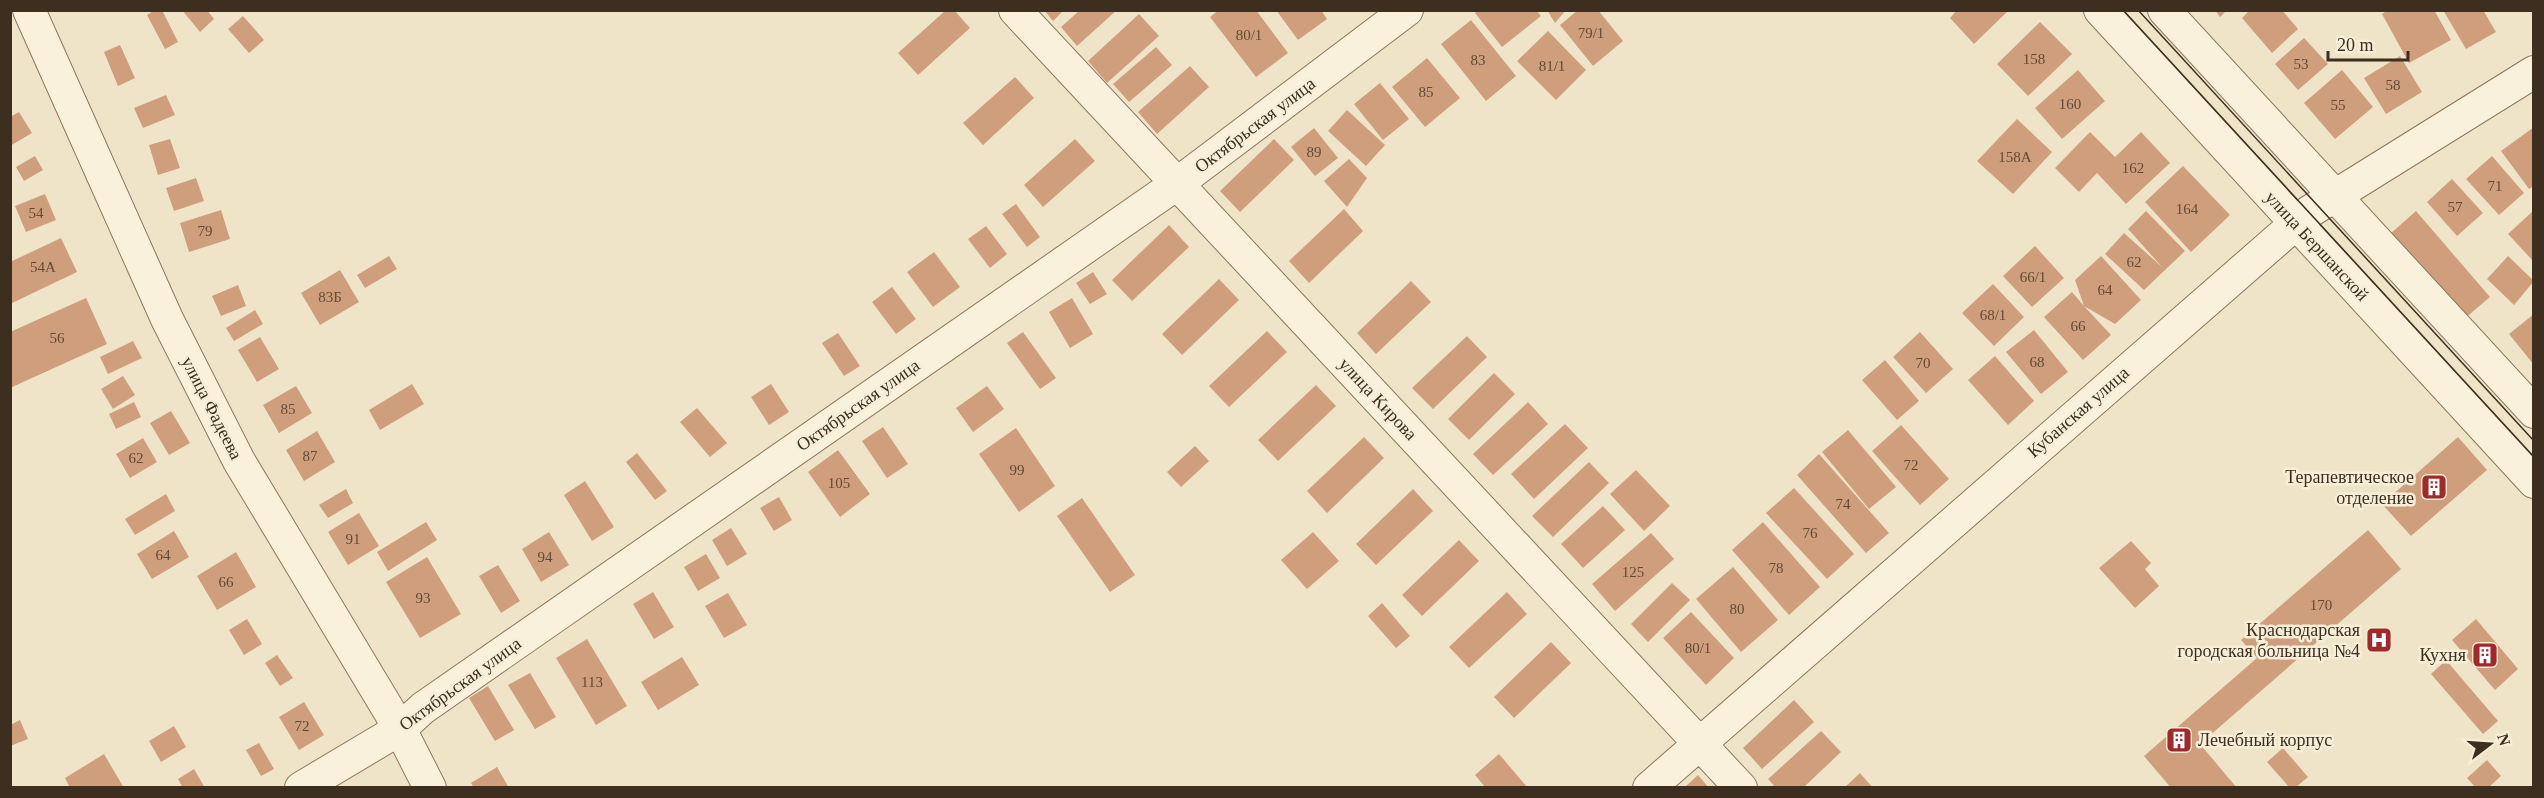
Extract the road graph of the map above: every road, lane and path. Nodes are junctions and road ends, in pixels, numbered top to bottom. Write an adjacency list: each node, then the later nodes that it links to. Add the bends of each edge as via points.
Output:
1 (28, 10): 12 (street, улица Фадеева, via 167,319 239,461)
2 (1015, 10): 7 (street, улица Кирова)
3 (1407, 10): 7 (street, Октябрьская улица)
4 (2100, 10): 9 (street, улица Бершанской)
5 (2164, 10): 8 (street)
6 (2534, 72): 8 (street, Кубанская улица)
7 (1178, 183): 12 (street, Октябрьская улица, via 423,708); 13 (street, улица Кирова)
8 (2334, 195): 9 (street, Кубанская улица); 10 (street)
9 (2296, 222): 11 (street, улица Бершанской); 13 (street, Кубанская улица)
10 (2534, 412)
11 (2534, 482)
12 (400, 729): 14 (street, Октябрьская улица); 15 (street, улица Фадеева)
13 (1700, 744): 16 (street, Кубанская улица); 17 (street, улица Кирова)
14 (301, 788)
15 (430, 788)
16 (1649, 788)
17 (1741, 788)

